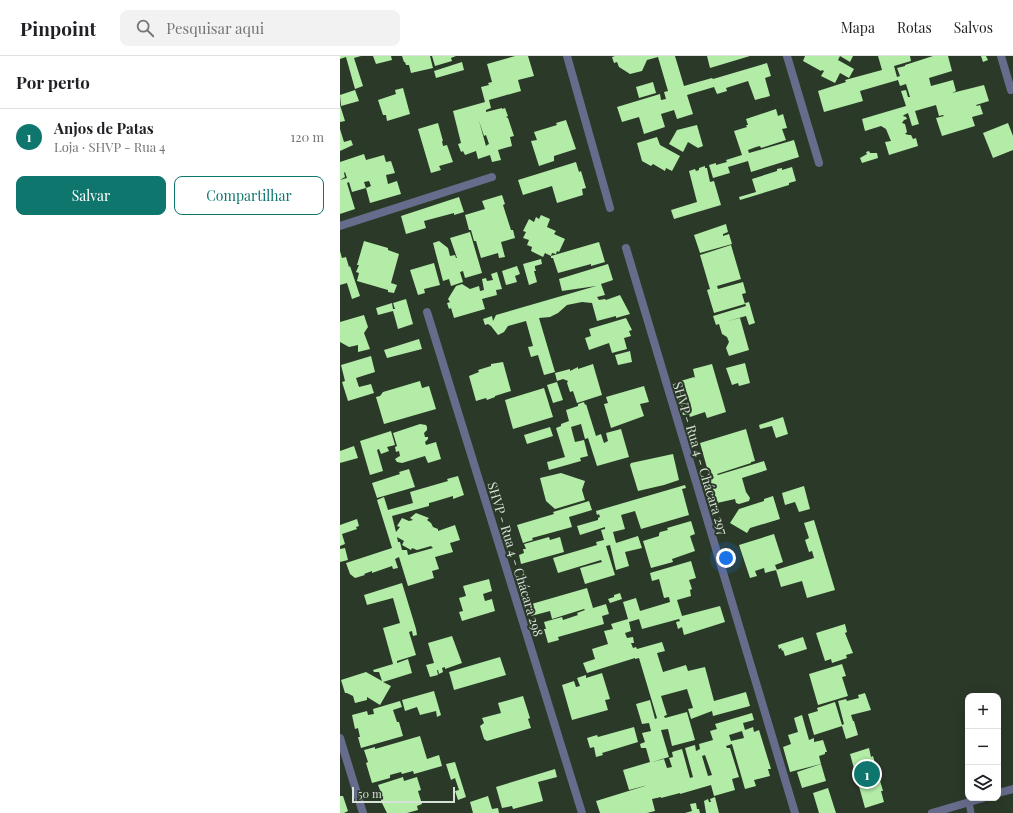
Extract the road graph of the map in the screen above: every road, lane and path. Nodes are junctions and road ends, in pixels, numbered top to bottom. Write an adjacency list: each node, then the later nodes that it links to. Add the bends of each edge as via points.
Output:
1 (567, 56): 7 (street)
2 (787, 56): 5 (street)
3 (1001, 56): 4 (street)
4 (1011, 90)
5 (819, 163)
6 (492, 177): 8 (street)
7 (610, 208)
8 (340, 226)
9 (626, 248): 18 (street, SHVP - Rua 4 - Chácara 297)
10 (427, 312): 17 (street, SHVP - Rua 4 - Chácara 298)
11 (340, 738): 16 (street)
12 (1013, 789): 13 (street)
13 (1001, 792)
14 (972, 801): 15 (street)
15 (968, 802): 19 (street); 20 (lane)
16 (363, 813)
17 (582, 813)
18 (795, 813)
19 (932, 813)
20 (971, 813)

